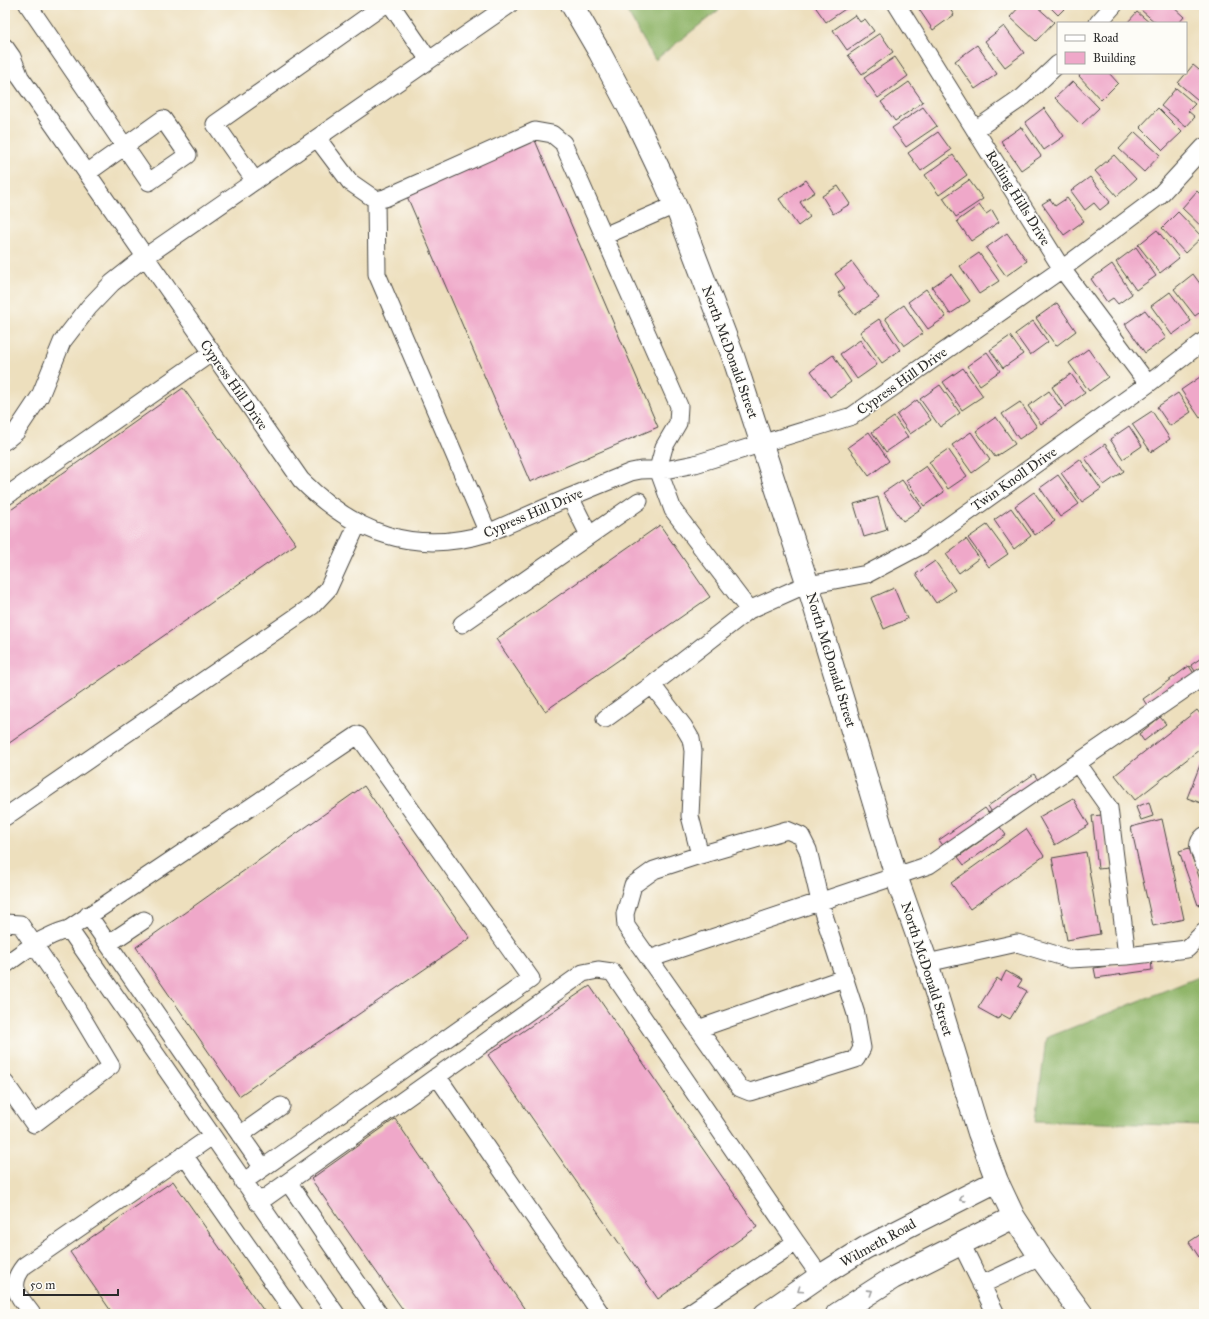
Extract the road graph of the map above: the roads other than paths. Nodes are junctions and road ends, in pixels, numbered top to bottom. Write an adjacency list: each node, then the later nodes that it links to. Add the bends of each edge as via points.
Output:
1 (28, 5): 15 (street, via 124,146)
2 (384, 5): 16 (street, via 215,124)
3 (391, 5): 10 (street)
4 (572, 5): 18 (main road, North McDonald Street, via 636,121)
5 (897, 5): 12 (street, Rolling Hills Drive)
6 (1114, 5): 8 (street)
7 (503, 7): 10 (street)
8 (1099, 22)
9 (5, 47): 15 (street, Cypress Hill Drive, via 20,77)
10 (429, 60): 13 (street)
11 (1057, 65): 12 (street, via 1023,97)
12 (975, 130): 21 (street, Rolling Hills Drive)
13 (317, 138): 16 (street); 17 (street, via 350,182)
14 (1204, 147): 21 (street, Cypress Hill Drive, via 1158,197)
15 (87, 173): 20 (street, Cypress Hill Drive)
16 (255, 181): 20 (street)
17 (376, 200): 19 (street, via 535,131 552,134 563,143); 32 (street, via 377,274)
18 (675, 205): 19 (street); 26 (main road, North McDonald Street, via 731,350)
19 (604, 236): 27 (street, via 679,406 678,423 664,447)
20 (145, 256): 23 (street, Cypress Hill Drive); 25 (street, via 112,283 89,307 62,342 40,396 16,432)
21 (1062, 269): 24 (street, Rolling Hills Drive); 26 (street, Cypress Hill Drive, via 852,416)
22 (1204, 342): 24 (street, Twin Knoll Drive)
23 (211, 353): 28 (street); 31 (street, Cypress Hill Drive, via 301,480 332,508)
24 (1148, 384): 34 (street, Twin Knoll Drive, via 922,545 867,574)
25 (5, 442)
26 (762, 443): 27 (street, Cypress Hill Drive, via 694,464); 34 (main road, North McDonald Street)
27 (658, 469): 29 (street, Cypress Hill Drive, via 631,472); 35 (street, via 673,510)
28 (5, 496)
29 (570, 497): 32 (street, Cypress Hill Drive); 33 (street)
30 (639, 501): 33 (street)
31 (358, 523): 32 (street, Cypress Hill Drive, via 388,536 418,542 463,540); 41 (street, via 328,589 312,606)
32 (488, 534)
33 (589, 535): 36 (street)
34 (808, 585): 35 (street, Twin Knoll Drive); 45 (main road, North McDonald Street)
35 (749, 610): 38 (street, Twin Knoll Drive)
36 (462, 624)
37 (1204, 676): 40 (street)
38 (652, 685): 39 (street, Twin Knoll Drive); 43 (street, via 691,738 693,751 690,816)
39 (605, 719)
40 (1078, 764): 45 (street, via 929,865); 54 (street, via 1109,808)
41 (5, 817)
42 (1204, 836): 44 (street, via 1198,846)
43 (700, 855): 46 (street, via 787,830 801,836 808,850); 55 (street, via 654,870 633,885 625,914 626,926)
44 (1204, 863)
45 (896, 876): 46 (street); 56 (main road, North McDonald Street)
46 (820, 902): 55 (street); 58 (street)
47 (88, 915): 50 (street); 53 (street); 59 (street, via 358,735)
48 (144, 920): 53 (street)
49 (5, 923): 52 (street, via 20,924)
50 (69, 929): 52 (street); 66 (street)
51 (1204, 932): 54 (street, via 1187,949)
52 (33, 944): 57 (street); 63 (street, via 68,994 111,1066 34,1124)
53 (108, 944): 65 (street)
54 (1127, 956): 56 (street, via 1070,959 1017,943)
55 (649, 959): 61 (street)
56 (927, 963): 69 (main road, North McDonald Street, via 979,1133)
57 (5, 964)
58 (844, 978): 61 (street); 61 (street, via 856,1014 862,1048 856,1059 750,1092 740,1088)
59 (531, 979): 60 (street); 68 (street)
60 (546, 999): 62 (street); 74 (street, via 583,973 598,970 612,972)
61 (698, 1028)
62 (437, 1076): 71 (street); 83 (street)
63 (5, 1083)
64 (281, 1106): 65 (street)
65 (240, 1135): 68 (street)
66 (212, 1136): 67 (street); 70 (street)
67 (184, 1155): 79 (street, via 24,1266 16,1275 15,1286); 80 (street)
68 (263, 1168): 70 (street)
69 (997, 1181): 73 (main road, North McDonald Street); 77 (main road, Wilmeth Road, one-way to 77, via 864,1248)
70 (243, 1182): 72 (street)
71 (288, 1182): 72 (street); 82 (street)
72 (258, 1203): 81 (street)
73 (1014, 1217): 75 (main road); 76 (main road, North McDonald Street)
74 (796, 1242): 77 (street); 84 (street)
75 (960, 1243): 78 (street); 86 (main road, one-way to 75, via 893,1278)
76 (1040, 1257): 78 (street); 88 (main road, North McDonald Street)
77 (820, 1276): 85 (main road, Wilmeth Road, one-way to 85)
78 (981, 1285): 87 (street)
79 (32, 1314)
80 (295, 1314)
81 (336, 1314)
82 (379, 1314)
83 (601, 1314)
84 (688, 1314)
85 (765, 1314)
86 (837, 1314)
87 (996, 1314)
88 (1082, 1314)

